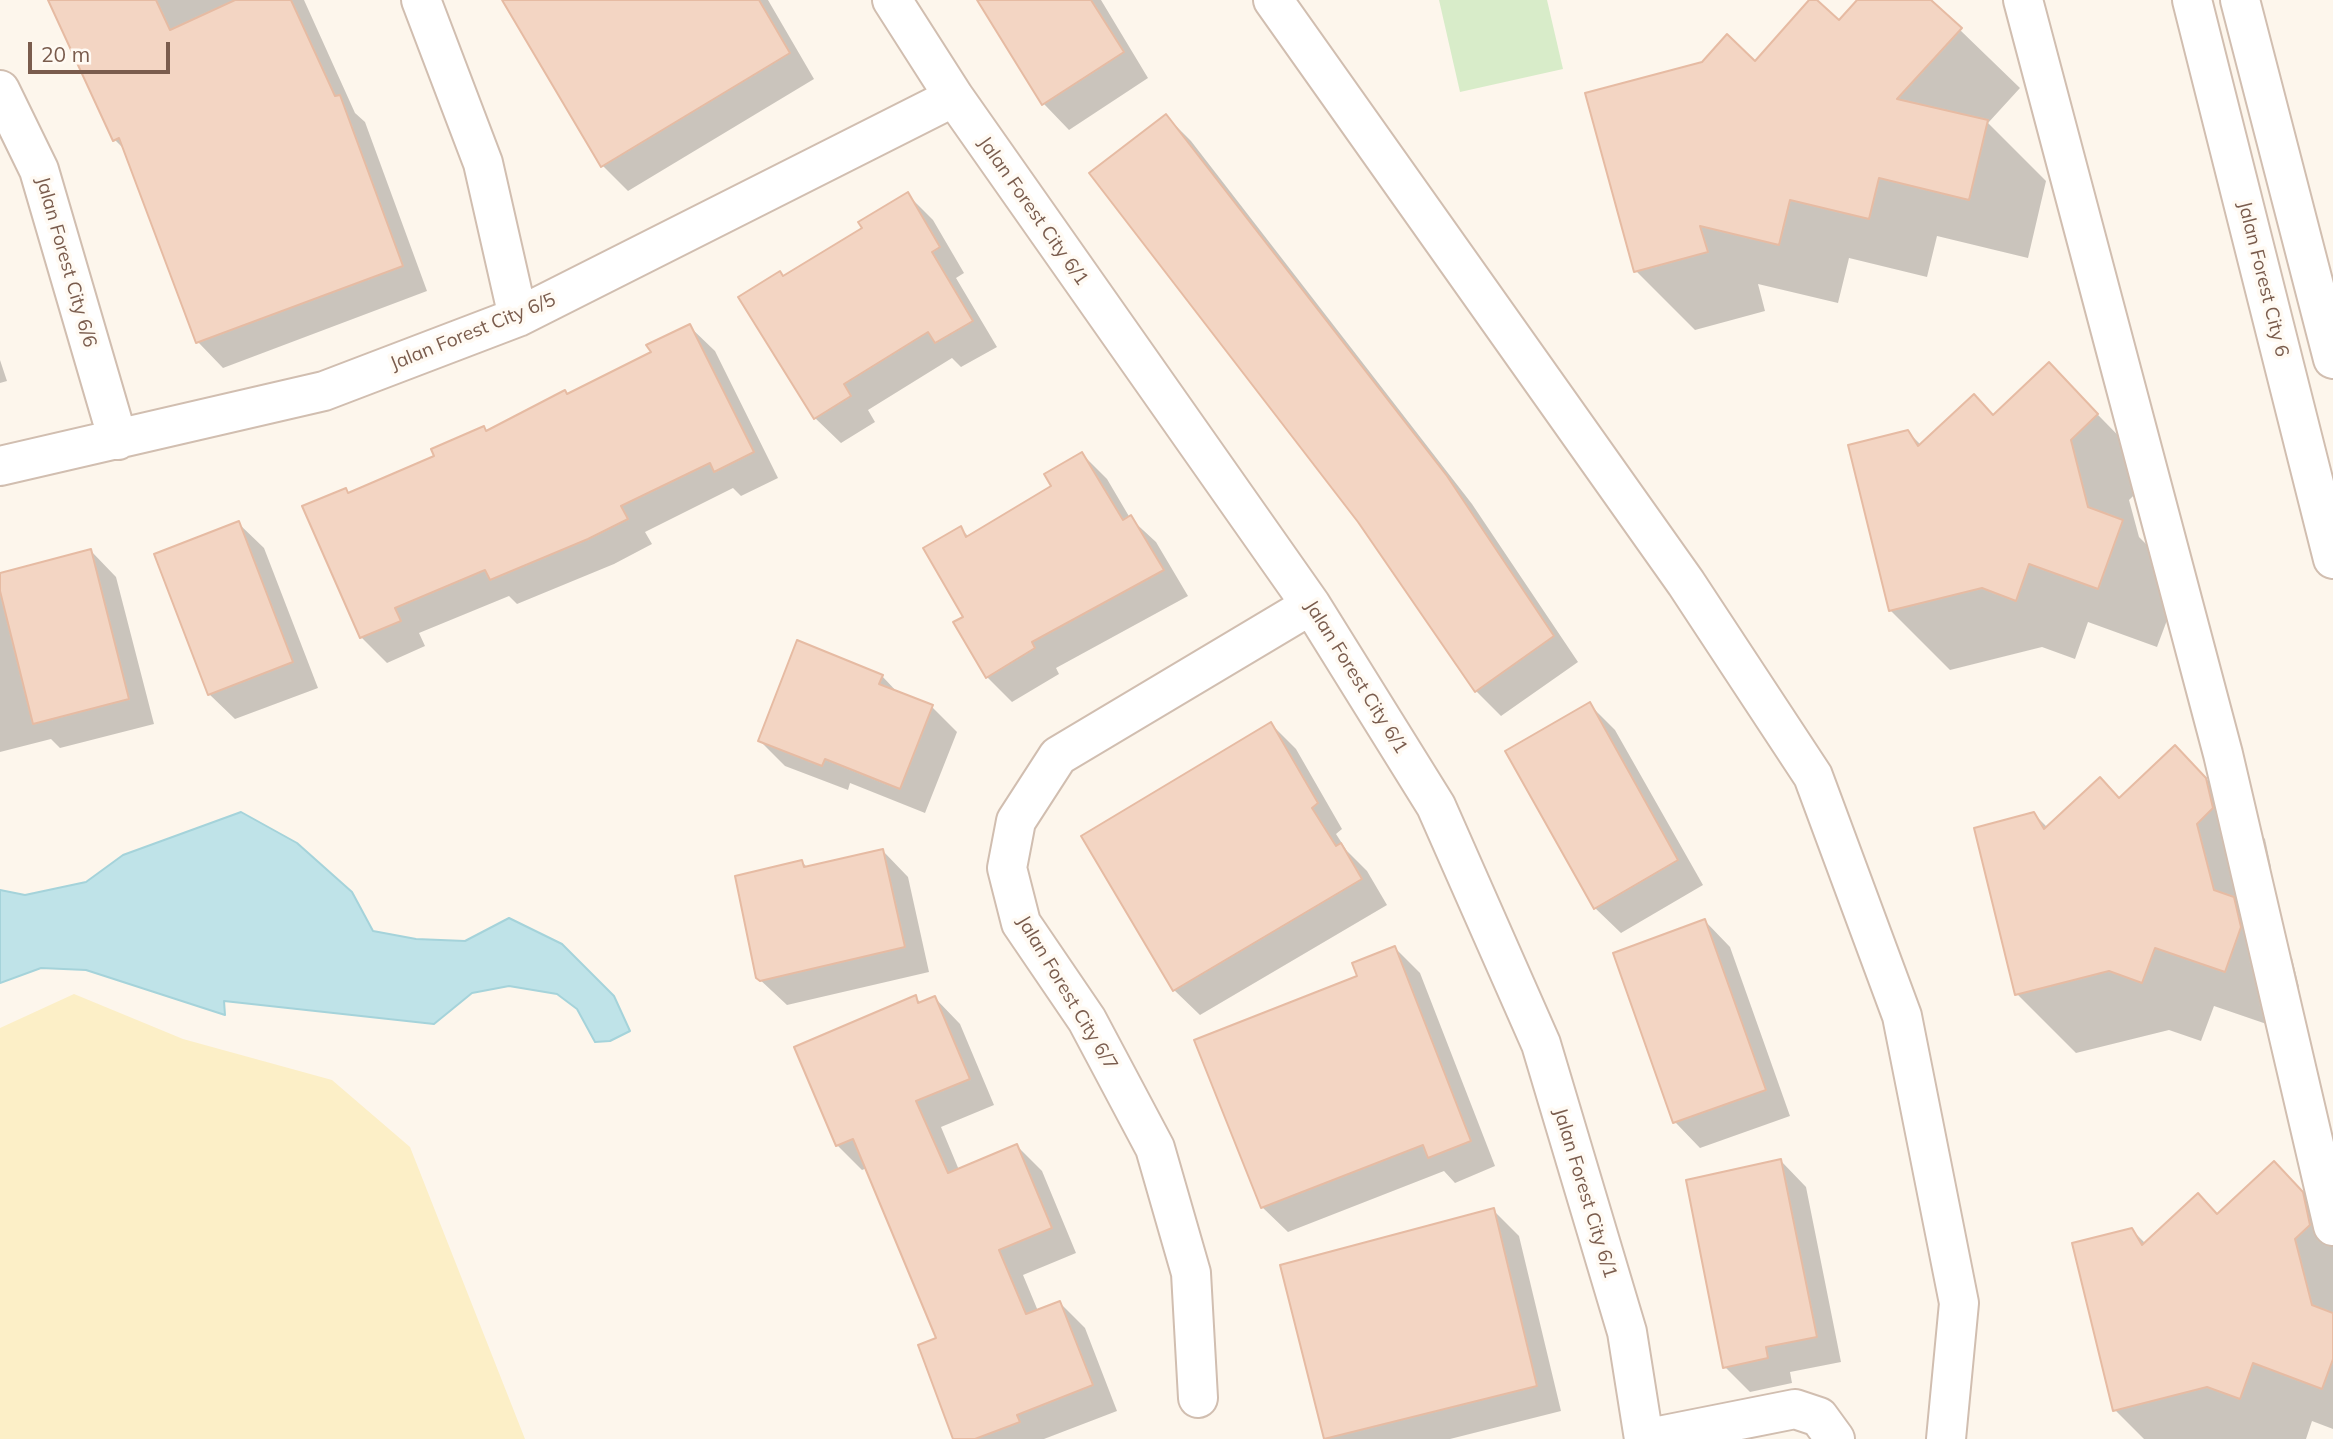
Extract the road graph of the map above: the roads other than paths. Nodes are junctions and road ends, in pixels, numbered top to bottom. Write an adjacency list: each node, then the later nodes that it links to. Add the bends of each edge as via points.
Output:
1 (421, 0): 9 (street, via 483,163)
2 (892, 0): 8 (street, Jalan Forest City 6/1)
3 (1273, 0): 19 (street, via 1686,583 1813,776 1902,1016 1959,1303)
4 (2023, 0): 15 (street, via 2223,754)
5 (2192, 0): 13 (street, Jalan Forest City 6)
6 (2241, 0): 10 (street)
7 (0, 90): 11 (street, Jalan Forest City 6/6, via 39,170)
8 (954, 97): 9 (street, Jalan Forest City 6/5); 14 (street, Jalan Forest City 6/1)
9 (518, 317): 11 (street, Jalan Forest City 6/5, via 324,391)
10 (2333, 359)
11 (118, 440): 12 (street, Jalan Forest City 6/5)
12 (0, 466)
13 (2333, 559)
14 (1311, 605): 16 (street, Jalan Forest City 6/7, via 1058,756 1016,821 1007,868 1021,923 1087,1020 1155,1148 1191,1273); 17 (street, Jalan Forest City 6/1, via 1436,806 1541,1044 1627,1332)
15 (2333, 1226)
16 (1198, 1398)
17 (1644, 1439): 18 (street, via 1795,1409 1819,1417)
18 (1835, 1439)
19 (1946, 1439)

